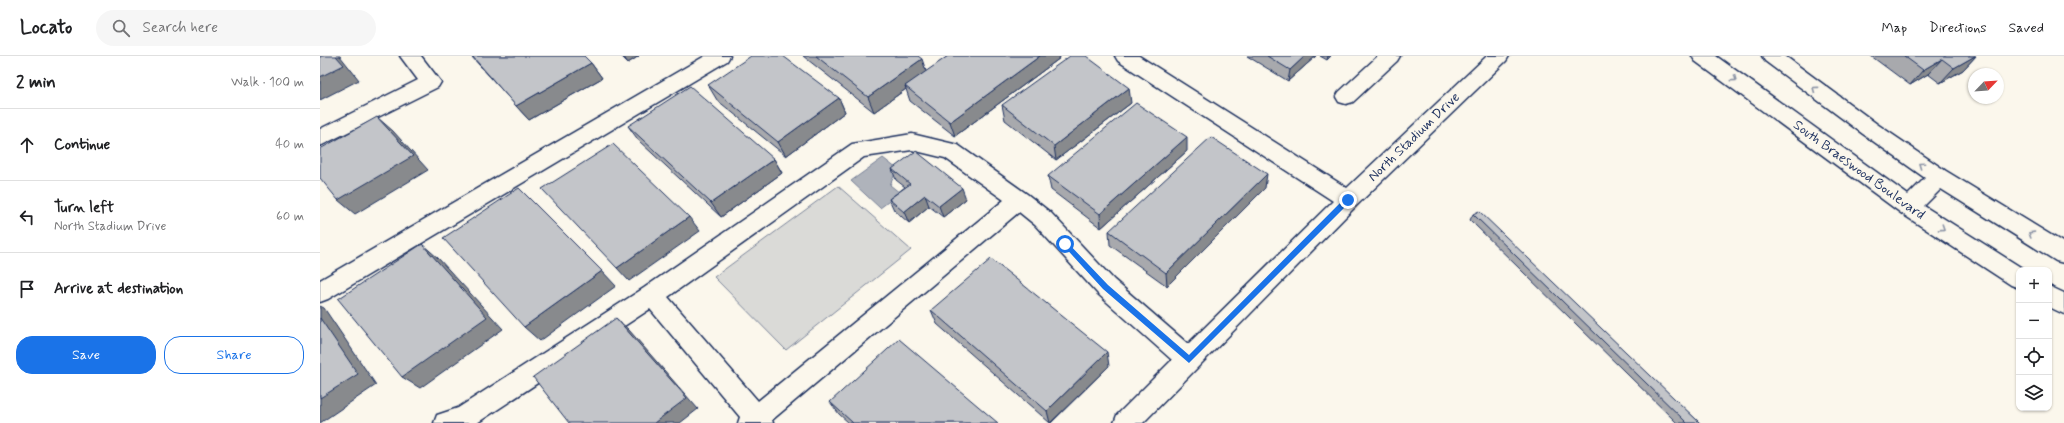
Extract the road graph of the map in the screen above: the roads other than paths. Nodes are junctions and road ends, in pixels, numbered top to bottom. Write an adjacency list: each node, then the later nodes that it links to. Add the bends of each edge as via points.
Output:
1 (410, 56): 9 (main road, via 431,82)
2 (720, 56): 16 (main road)
3 (1125, 56): 12 (main road)
4 (1390, 56): 8 (main road)
5 (1702, 56): 13 (main road, South Braeswood Boulevard, one-way to 13)
6 (1492, 58): 12 (main road, North Stadium Drive)
7 (1773, 59): 10 (main road, one-way to 7)
8 (1346, 97)
9 (320, 138)
10 (1939, 177): 13 (main road); 14 (main road, one-way to 10)
11 (1019, 200): 17 (main road, via 951,151 912,142 859,150); 20 (main road, via 1043,219 1106,287); 22 (main road)
12 (1348, 200): 20 (main road, North Stadium Drive)
13 (1909, 207): 15 (main road, South Braeswood Boulevard, one-way to 15)
14 (2064, 254)
15 (2016, 276)
16 (320, 292)
17 (652, 295): 21 (main road); 22 (main road)
18 (2052, 298): 19 (main road)
19 (2064, 304)
20 (1189, 360): 23 (main road, North Stadium Drive)
21 (459, 421)
22 (756, 421)
23 (1126, 423)

